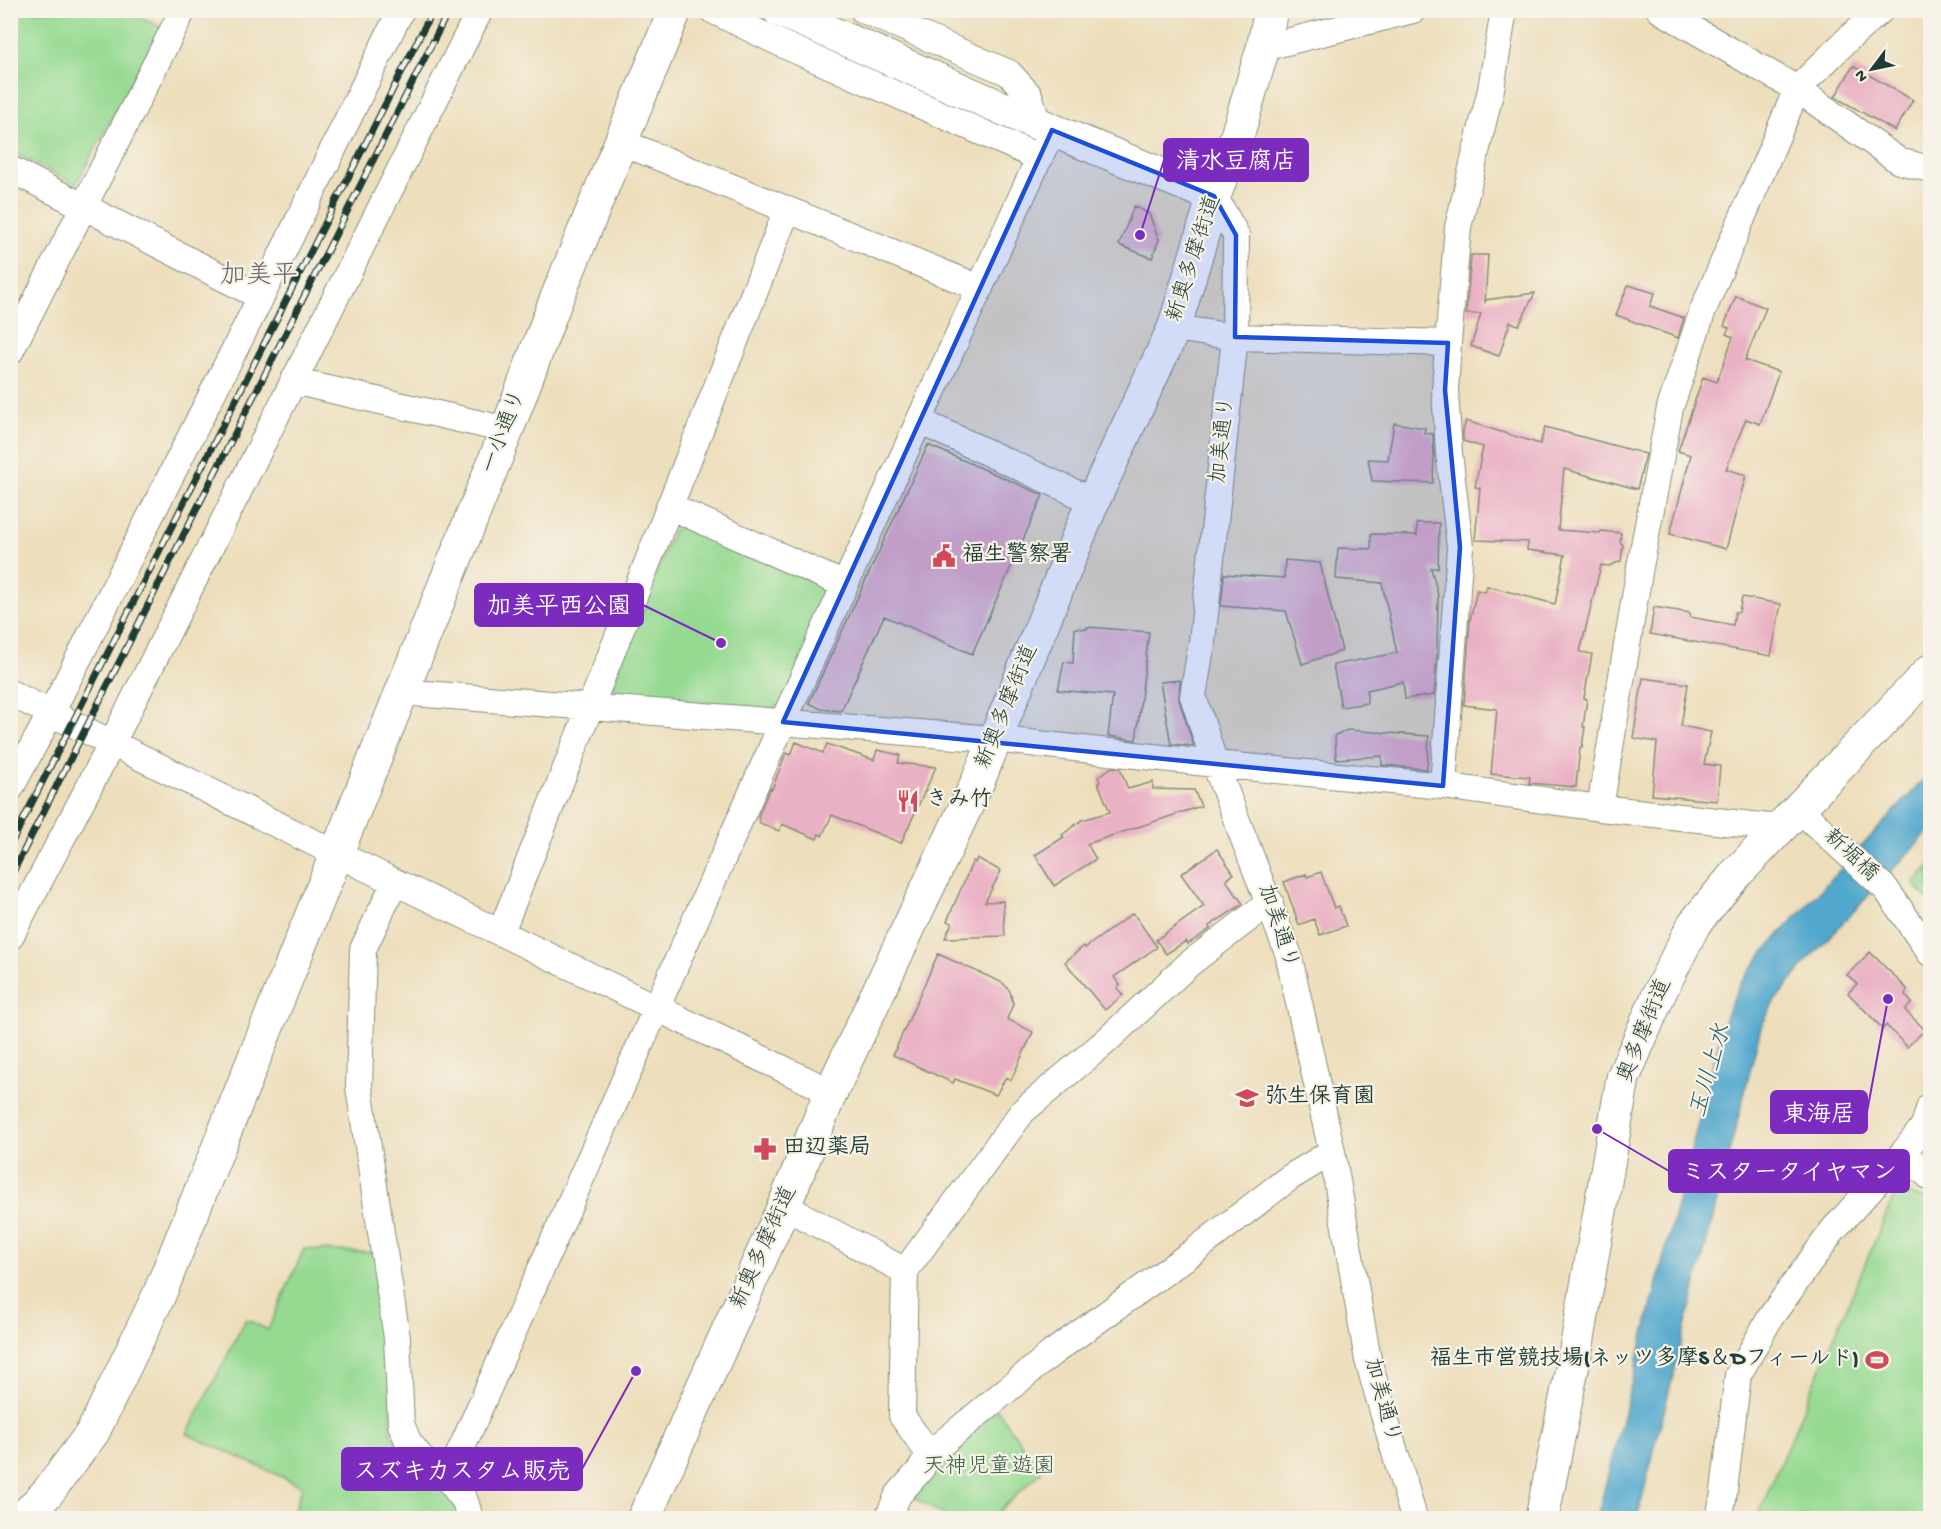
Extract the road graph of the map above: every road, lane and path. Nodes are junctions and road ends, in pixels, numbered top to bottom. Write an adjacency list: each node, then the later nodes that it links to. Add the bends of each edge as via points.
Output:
1 (401, 10): 23 (street)
2 (480, 10): 28 (street)
3 (675, 10): 16 (main road, 一小通り)
4 (712, 10): 15 (street, via 786,46)
5 (779, 10): 15 (main road)
6 (863, 10): 15 (street, via 1009,73 1029,95)
7 (1271, 10): 13 (main road, 新奥多摩街道)
8 (1413, 10): 13 (street)
9 (1504, 10): 26 (street, via 1491,89 1458,227)
10 (1660, 10): 14 (street)
11 (1881, 10): 14 (street)
12 (180, 12): 20 (street)
13 (1263, 48): 19 (main road, 新奥多摩街道)
14 (1797, 89): 18 (street, via 1899,161); 45 (street, via 1704,310 1670,408)
15 (1037, 131): 19 (main road); 22 (street)
16 (621, 142): 21 (street); 30 (main road, 一小通り)
17 (10, 169): 20 (street)
18 (1930, 169)
19 (1215, 196): 24 (main road, 新奥多摩街道); 25 (street, 加美通り, via 1236,235)
20 (84, 206): 23 (street); 27 (street)
21 (786, 210): 22 (street); 32 (street)
22 (980, 288): 29 (street)
23 (261, 297): 38 (street)
24 (1174, 328): 25 (street); 31 (main road, 新奥多摩街道)
25 (1235, 337): 26 (street); 42 (street, 加美通り, via 1193,696)
26 (1448, 343): 43 (street, via 1445,390 1460,547)
27 (10, 352)
28 (293, 381): 30 (street); 41 (street)
29 (919, 421): 31 (street); 33 (street)
30 (507, 430): 35 (main road, 一小通り)
31 (1093, 501): 40 (main road, 新奥多摩街道)
32 (669, 506): 33 (street); 37 (street)
33 (845, 585): 39 (street)
34 (1930, 671): 46 (main road, 奥多摩街道)
35 (401, 692): 37 (street); 47 (main road, 一小通り)
36 (10, 693): 38 (street)
37 (590, 707): 39 (street); 50 (street)
38 (51, 713): 41 (street); 44 (street)
39 (783, 723): 40 (street); 53 (street)
40 (994, 740): 42 (street); 54 (main road, 新奥多摩街道)
41 (112, 743): 47 (street); 51 (street)
42 (1215, 764): 43 (street); 49 (street, 加美通り)
43 (1443, 786): 45 (street)
44 (10, 789)
45 (1600, 808): 46 (street)
46 (1798, 820): 52 (street, 新堀橋, via 1886,889); 68 (main road, 奥多摩街道, via 1735,875 1694,924 1623,1078)
47 (337, 854): 48 (street); 63 (main road, 一小通り, via 159,1295 93,1432)
48 (395, 882): 50 (street); 62 (street, via 363,949 359,1087 397,1338 401,1424 422,1459)
49 (1270, 902): 56 (street, 加美通り, via 1288,953); 60 (street, via 1189,964 1023,1111)
50 (501, 932): 53 (street)
51 (10, 937)
52 (1930, 953)
53 (658, 1008): 54 (street); 62 (street)
54 (831, 1092): 59 (main road, 新奥多摩街道)
55 (1930, 1106): 57 (street, via 1924,1126)
56 (1332, 1152): 61 (street, via 1289,1178 1052,1353); 67 (street, 加美通り, via 1368,1359)
57 (1903, 1153): 58 (street); 69 (street, via 1833,1230 1770,1318 1738,1375)
58 (1930, 1177)
59 (784, 1206): 60 (street); 65 (main road, 新奥多摩街道)
60 (905, 1271): 61 (street, via 902,1416)
61 (929, 1454): 66 (street, via 898,1495)
62 (448, 1479): 64 (street, via 465,1501)
63 (23, 1518)
64 (470, 1518)
65 (644, 1518)
66 (888, 1518)
67 (1414, 1518)
68 (1542, 1518)
69 (1719, 1518)

